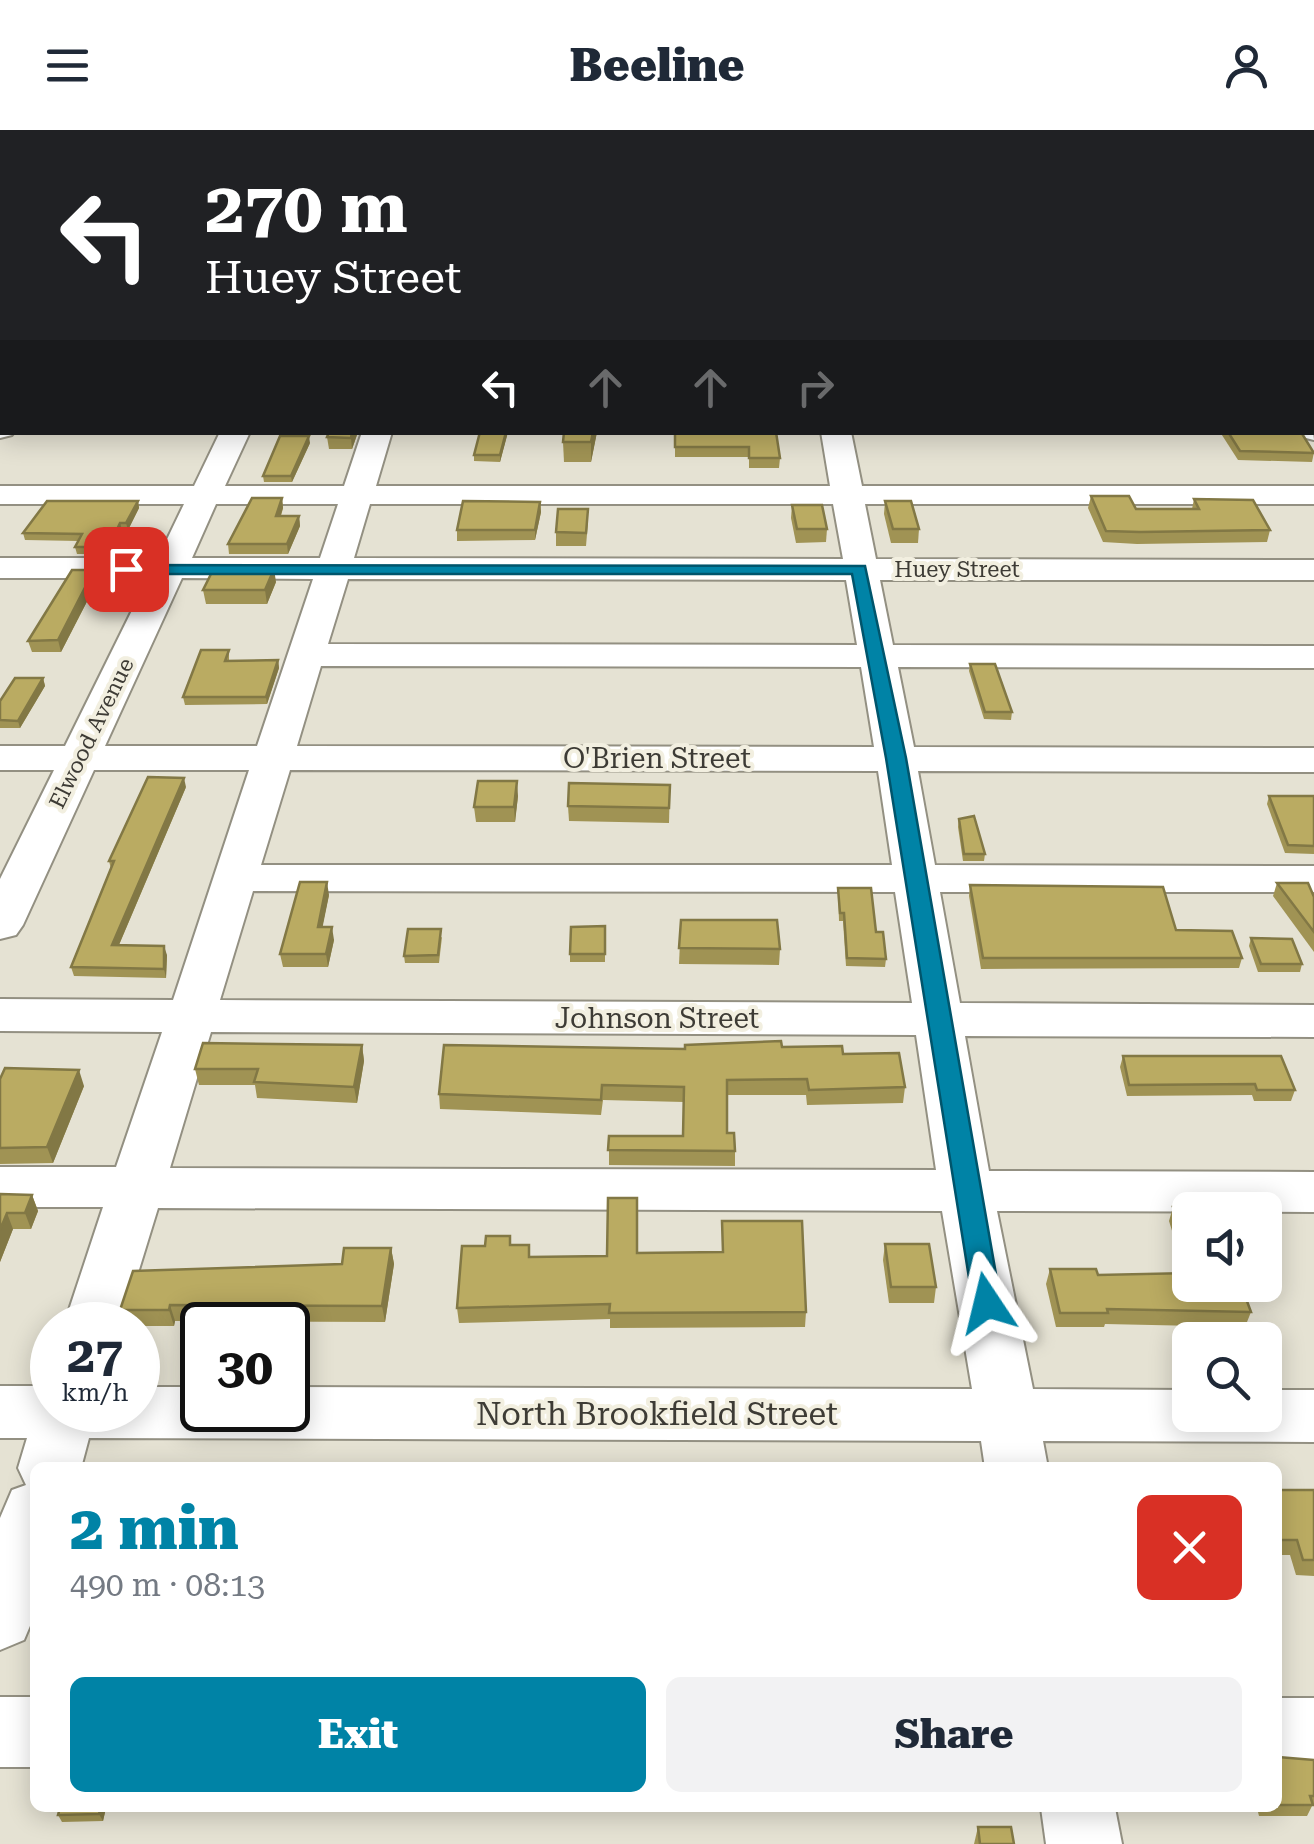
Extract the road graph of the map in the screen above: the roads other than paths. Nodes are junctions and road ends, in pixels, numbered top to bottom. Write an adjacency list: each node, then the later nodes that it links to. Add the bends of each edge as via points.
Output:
1 (234, 435): 6 (street, Elwood Avenue)
2 (377, 435): 7 (street)
3 (837, 435): 8 (street)
4 (0, 495): 5 (street)
5 (45, 495): 6 (street); 10 (street)
6 (206, 495): 7 (street); 11 (street, Elwood Avenue)
7 (358, 496): 8 (street); 12 (street)
8 (847, 496): 9 (street); 13 (street)
9 (1314, 496)
10 (11, 551): 11 (street, Huey Street)
11 (170, 569): 12 (street, Huey Street); 19 (street, Elwood Avenue)
12 (335, 569): 13 (street, Huey Street); 15 (street)
13 (859, 569): 14 (street, Huey Street); 16 (street)
14 (1314, 570)
15 (308, 655): 16 (street); 20 (street)
16 (876, 656): 17 (street); 21 (street)
17 (1314, 657)
18 (0, 758): 19 (street, O'Brien Street)
19 (79, 758): 20 (street, O'Brien Street); 23 (street, Elwood Avenue)
20 (276, 758): 21 (street, O'Brien Street); 24 (street)
21 (896, 758): 22 (street, O'Brien Street); 25 (street)
22 (1314, 760)
23 (11, 878): 27 (street, Elwood Avenue)
24 (236, 878): 25 (street); 29 (street)
25 (916, 878): 26 (street); 30 (street)
26 (1314, 880)
27 (0, 925)
28 (0, 1015): 29 (street, Johnson Street)
29 (189, 1017): 30 (street, Johnson Street); 33 (street)
30 (941, 1019): 31 (street, Johnson Street); 34 (street)
31 (1314, 1021)
32 (0, 1187): 33 (street)
33 (136, 1188): 34 (street); 36 (street)
34 (966, 1190): 35 (street); 41 (street)
35 (1314, 1192)
36 (100, 1302)
37 (0, 1412): 39 (street, North Brookfield Street)
38 (1314, 1416): 41 (street, North Brookfield Street)
39 (30, 1421)
40 (160, 1431): 41 (street, North Brookfield Street)
41 (1012, 1442)
42 (30, 1525): 43 (street)
43 (0, 1618)
44 (0, 1732): 45 (street)
45 (30, 1732)
46 (1282, 1732): 47 (street)
47 (1314, 1733)
48 (1079, 1812): 49 (street)
49 (1084, 1844)

